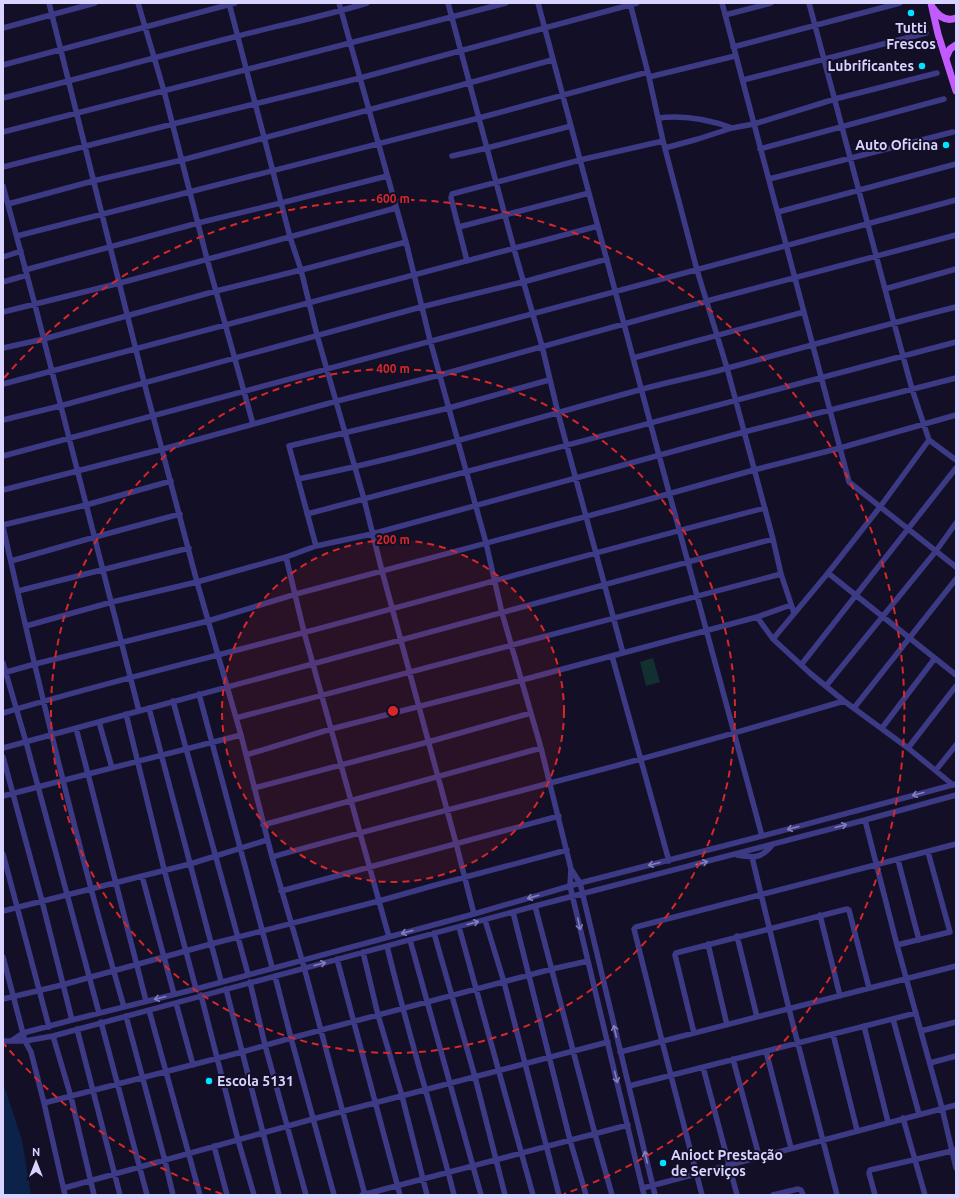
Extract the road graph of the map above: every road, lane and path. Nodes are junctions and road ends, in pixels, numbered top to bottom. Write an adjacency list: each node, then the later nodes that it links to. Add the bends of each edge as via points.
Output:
1 (49, 3): 20 (street)
2 (95, 3): 20 (street)
3 (138, 3): 24 (street)
4 (231, 3): 24 (street); 29 (street)
5 (339, 3): 19 (street)
6 (367, 3): 19 (street)
7 (448, 3): 22 (street)
8 (506, 3): 22 (street)
9 (538, 3): 27 (street)
10 (637, 3): 16 (street)
11 (722, 3): 21 (street)
12 (771, 3): 21 (street)
13 (809, 3): 25 (street)
14 (880, 3): 18 (street)
15 (900, 3): 18 (street)
16 (630, 4): 27 (street); 43 (street)
17 (932, 5): 23 (main road, via 944,19); 37 (main road)
18 (877, 9): 25 (street)
19 (341, 11): 29 (street); 30 (street)
20 (52, 14): 26 (street); 33 (street)
21 (725, 15): 32 (street)
22 (452, 18): 30 (street); 34 (street)
23 (956, 18)
24 (146, 26): 33 (street); 36 (street)
25 (816, 26): 32 (street); 38 (street)
26 (3, 28)
27 (544, 28): 34 (street); 39 (street)
28 (926, 33): 38 (street)
29 (238, 36): 36 (street); 41 (street)
30 (350, 44): 41 (street); 44 (street)
31 (956, 45): 37 (main road, via 950,49)
32 (733, 48): 35 (street)
33 (61, 50): 40 (street); 46 (street)
34 (461, 50): 44 (street); 47 (street)
35 (735, 56): 43 (street); 45 (street)
36 (155, 58): 46 (street); 48 (street)
37 (946, 58): 49 (main road)
38 (824, 59): 45 (street); 52 (street)
39 (552, 60): 47 (street); 50 (street)
40 (3, 65)
41 (247, 70): 48 (street); 54 (street)
42 (937, 73): 52 (street)
43 (649, 75): 50 (street); 58 (street)
44 (360, 78): 54 (street); 55 (street)
45 (743, 80): 60 (street)
46 (69, 82): 51 (street); 56 (street)
47 (469, 83): 55 (street); 57 (street)
48 (164, 91): 56 (street); 59 (street)
49 (956, 91)
50 (563, 94): 57 (street); 61 (street)
51 (3, 98)
52 (835, 99): 60 (street); 62 (street)
53 (944, 99): 62 (street)
54 (256, 104): 59 (street); 66 (street)
55 (370, 110): 66 (street); 68 (street)
56 (77, 114): 64 (street); 69 (street)
57 (479, 118): 68 (street); 70 (street)
58 (658, 118): 63 (street, via 692,118); 67 (street)
59 (172, 124): 69 (street); 75 (street)
60 (754, 124): 63 (street); 72 (street)
61 (571, 126): 70 (street); 76 (street)
62 (842, 127): 72 (street); 74 (street)
63 (732, 128): 71 (street)
64 (3, 132)
65 (953, 132): 74 (street)
66 (265, 137): 75 (street); 79 (street)
67 (663, 141): 71 (street); 76 (street)
68 (378, 143): 79 (street); 80 (street)
69 (85, 146): 78 (street); 82 (street)
70 (487, 148): 73 (street); 83 (street)
71 (665, 148): 115 (street)
72 (760, 149): 81 (street)
73 (452, 156)
74 (850, 157): 81 (street); 85 (street)
75 (182, 160): 82 (street); 86 (street)
76 (580, 160): 83 (street); 87 (street)
77 (956, 164): 85 (street)
78 (3, 167)
79 (272, 170): 86 (street); 89 (street)
80 (388, 176): 89 (street); 91 (street)
81 (769, 179): 93 (street)
82 (93, 181): 90 (street); 94 (street)
83 (496, 182): 95 (street); 99 (street, via 452,194)
84 (3, 186): 90 (street)
85 (859, 190): 93 (street); 97 (street)
86 (190, 192): 94 (street); 96 (street)
87 (589, 193): 95 (street); 98 (street)
88 (956, 200): 97 (street)
89 (281, 204): 96 (street); 102 (street)
90 (9, 206): 92 (street); 100 (street)
91 (396, 208): 102 (street); 103 (street)
92 (3, 211)
93 (778, 212): 104 (street)
94 (102, 215): 100 (street); 105 (street)
95 (504, 215): 99 (street); 106 (street)
96 (198, 223): 105 (street); 110 (street)
97 (868, 223): 104 (street); 109 (street)
98 (598, 226): 106 (street); 111 (street)
99 (459, 227): 112 (street)
100 (17, 236): 107 (street)
101 (956, 236): 109 (street)
102 (290, 237): 110 (street); 114 (street)
103 (406, 242): 114 (street); 117 (street)
104 (787, 245): 115 (street); 118 (street)
105 (111, 247): 116 (street); 121 (street)
106 (514, 249): 112 (street); 120 (street)
107 (21, 251): 108 (street); 116 (street)
108 (3, 257)
109 (877, 257): 118 (street); 122 (street)
110 (207, 259): 121 (street); 123 (street)
111 (607, 259): 120 (street); 124 (street)
112 (467, 261): 117 (street)
113 (956, 269): 122 (street)
114 (301, 270): 123 (street); 126 (street)
115 (697, 270): 124 (street); 125 (street)
116 (26, 272): 119 (street); 127 (street)
117 (414, 275): 126 (street); 128 (street)
118 (796, 278): 125 (street); 131 (street)
119 (3, 282)
120 (523, 282): 128 (street); 132 (street)
121 (120, 283): 127 (street); 133 (street)
122 (885, 289): 134 (street)
123 (216, 291): 133 (street); 136 (street)
124 (616, 291): 132 (street); 135 (street)
125 (708, 301): 135 (street); 138 (street)
126 (309, 304): 136 (street); 137 (street)
127 (35, 305): 130 (street); 139 (street)
128 (422, 307): 137 (street); 140 (street)
129 (956, 307): 134 (street)
130 (3, 312)
131 (804, 312): 138 (street); 142 (street)
132 (532, 314): 140 (street); 143 (street)
133 (128, 316): 139 (street); 145 (street)
134 (894, 323): 142 (street); 146 (street)
135 (624, 324): 143 (street); 148 (street)
136 (225, 326): 145 (street); 147 (street)
137 (318, 335): 147 (street); 149 (street)
138 (718, 335): 148 (street); 150 (street)
139 (44, 339): 144 (street); 151 (street)
140 (430, 340): 149 (street); 152 (street)
141 (956, 342): 146 (street)
142 (813, 344): 150 (street); 153 (street)
143 (542, 346): 152 (street); 155 (street)
144 (3, 348)
145 (136, 348): 151 (street); 156 (street)
146 (903, 356): 153 (street); 159 (street)
147 (235, 358): 156 (street); 160 (street)
148 (633, 358): 158 (street)
149 (327, 368): 160 (street); 161 (street)
150 (727, 368): 158 (street); 162 (street)
151 (51, 372): 157 (street); 163 (street)
152 (440, 375): 161 (street); 164 (street)
153 (822, 378): 162 (street); 165 (street)
154 (956, 378): 159 (street)
155 (549, 380): 164 (street); 166 (street)
156 (144, 382): 163 (street); 168 (street)
157 (3, 384)
158 (641, 389): 166 (street); 170 (street)
159 (912, 389): 165 (street); 172 (street)
160 (244, 392): 168 (street); 171 (street)
161 (337, 401): 171 (street); 173 (street)
162 (736, 401): 170 (street); 174 (street)
163 (60, 406): 169 (street); 175 (street)
164 (449, 408): 173 (street); 177 (street)
165 (831, 410): 174 (street); 179 (street)
166 (558, 413): 177 (street); 178 (street)
167 (956, 415): 172 (street)
168 (154, 416): 175 (street); 180 (street)
169 (3, 420)
170 (650, 422): 178 (street); 182 (street)
171 (252, 424): 180 (street)
172 (923, 424): 176 (street); 179 (street)
173 (346, 432): 184 (street); 190 (street, via 289,446)
174 (744, 432): 182 (street); 186 (street)
175 (68, 438): 181 (street); 187 (street)
176 (929, 440): 183 (street); 197 (street)
177 (457, 441): 184 (street); 188 (street)
178 (566, 445): 188 (street); 189 (street)
179 (840, 448): 186 (street); 197 (street, via 849,482)
180 (163, 449): 187 (street); 191 (street)
181 (3, 456)
182 (659, 456): 189 (street); 193 (street)
183 (956, 460)
184 (355, 468): 190 (street); 194 (street)
185 (956, 468): 205 (street)
186 (754, 470): 193 (street); 198 (street)
187 (77, 471): 192 (street); 195 (street)
188 (466, 472): 194 (street); 196 (street)
189 (576, 478): 196 (street); 201 (street)
190 (298, 479): 200 (street)
191 (171, 481): 195 (street); 199 (street)
192 (3, 490)
193 (669, 494): 201 (street); 204 (street)
194 (364, 499): 200 (street); 206 (street)
195 (86, 505): 203 (street); 207 (street)
196 (475, 505): 206 (street); 209 (street)
197 (880, 507): 205 (street); 221 (street)
198 (765, 508): 204 (street); 208 (street)
199 (180, 514): 207 (street); 211 (street)
200 (307, 514): 210 (street)
201 (587, 516): 209 (street); 213 (street)
202 (956, 523): 212 (street)
203 (3, 526): 214 (street)
204 (679, 530): 213 (street); 217 (street)
205 (908, 530): 212 (street); 229 (street)
206 (372, 534): 210 (street); 220 (street)
207 (95, 536): 216 (street); 219 (street)
208 (773, 539): 217 (street); 222 (street)
209 (486, 543): 220 (street); 224 (street)
210 (316, 546): 215 (street)
211 (189, 548): 219 (street); 225 (street)
212 (936, 551): 218 (street); 236 (street)
213 (596, 552): 224 (street); 226 (street)
214 (6, 553): 216 (street)
215 (286, 557): 225 (street); 228 (street)
216 (11, 561): 227 (street)
217 (688, 562): 226 (street); 230 (street)
218 (956, 567)
219 (103, 570): 227 (street); 231 (street)
220 (382, 571): 228 (street); 233 (street)
221 (828, 573): 229 (street); 234 (street)
222 (781, 574): 230 (street); 232 (street)
223 (956, 579): 243 (street)
224 (494, 580): 233 (street); 235 (street)
225 (197, 582): 231 (street); 239 (street)
226 (605, 586): 235 (street); 238 (street)
227 (18, 591): 240 (street)
228 (296, 594): 239 (street); 242 (street)
229 (856, 595): 236 (street); 255 (street)
230 (698, 596): 238 (street); 241 (street)
231 (112, 602): 240 (street); 246 (street)
232 (791, 605): 234 (street); 237 (street)
233 (392, 608): 242 (street); 245 (street)
234 (794, 612): 244 (street)
235 (502, 613): 245 (street); 247 (street)
236 (882, 616): 243 (street); 262 (street)
237 (757, 617): 241 (street); 244 (street)
238 (614, 618): 247 (street); 248 (street)
239 (208, 621): 246 (street); 249 (street)
240 (26, 626): 253 (street)
241 (706, 630): 248 (street); 283 (street)
242 (304, 632): 249 (street); 254 (street)
243 (910, 638): 251 (street); 271 (street)
244 (773, 639): 255 (street)
245 (400, 640): 254 (street); 257 (street)
246 (122, 642): 253 (street); 259 (street)
247 (511, 645): 257 (street); 260 (street)
248 (624, 653): 250 (street)
249 (217, 654): 259 (street); 261 (street)
250 (612, 656): 260 (street); 296 (street)
251 (935, 658): 258 (street); 280 (street)
252 (3, 662): 256 (street)
253 (35, 664): 256 (street); 266 (street)
254 (313, 664): 261 (street); 265 (street)
255 (801, 665): 262 (street)
256 (4, 672): 272 (street)
257 (409, 672): 265 (street); 269 (street)
258 (956, 675)
259 (131, 679): 266 (street); 273 (street)
260 (522, 680): 269 (street); 275 (street)
261 (227, 686): 264 (street); 277 (street)
262 (826, 686): 268 (street)
263 (956, 686): 291 (street)
264 (199, 694): 267 (street); 287 (street)
265 (322, 695): 277 (street); 281 (street)
266 (44, 700): 272 (street); 282 (street)
267 (173, 701): 270 (street); 292 (street)
268 (844, 702): 271 (street); 283 (street)
269 (418, 706): 281 (street); 286 (street)
270 (149, 708): 273 (street); 293 (street)
271 (854, 708): 280 (street)
272 (16, 709): 274 (street); 285 (street)
273 (139, 711): 276 (street)
274 (3, 713)
275 (531, 713): 286 (street); 290 (street)
276 (126, 714): 278 (street); 297 (street)
277 (236, 718): 284 (street)
278 (99, 722): 279 (street); 299 (street)
279 (76, 728): 282 (street); 301 (street)
280 (882, 728): 291 (street)
281 (331, 729): 294 (street); 298 (street)
282 (51, 734): 285 (street); 303 (street)
283 (734, 734): 296 (street); 317 (street)
284 (241, 735): 287 (street); 294 (street)
285 (26, 742): 289 (street); 306 (street)
286 (428, 742): 298 (street); 302 (street)
287 (212, 743): 292 (street); 322 (street)
288 (956, 745): 300 (street)
289 (3, 748)
290 (541, 748): 302 (street); 304 (street)
291 (908, 748): 300 (street)
292 (187, 749): 293 (street); 327 (street)
293 (162, 755): 297 (street); 332 (street)
294 (246, 755): 307 (street)
295 (3, 757): 308 (street)
296 (640, 759): 304 (street); 331 (street)
297 (138, 761): 299 (street); 336 (street)
298 (341, 765): 307 (street); 311 (street)
299 (112, 768): 301 (street)
300 (936, 770): 305 (street)
301 (88, 774): 303 (street); 339 (street)
302 (437, 776): 311 (street); 312 (street)
303 (63, 780): 306 (street); 342 (street)
304 (550, 783): 312 (street); 313 (street)
305 (954, 784): 317 (street, one-way to 317)
306 (37, 787): 308 (street); 345 (street)
307 (254, 788): 315 (street)
308 (13, 794): 310 (street); 348 (street)
309 (956, 795): 314 (street)
310 (3, 796)
311 (351, 800): 315 (street); 316 (street)
312 (447, 809): 316 (street); 319 (street)
313 (559, 816): 319 (street); 323 (street)
314 (865, 820): 320 (street, one-way to 314); 333 (street)
315 (263, 825): 318 (street)
316 (360, 833): 329 (street); 334 (street)
317 (762, 836): 331 (street)
318 (267, 840): 322 (street); 329 (street)
319 (456, 843): 334 (street); 338 (street)
320 (773, 844): 326 (street); 328 (street, via 762,855)
321 (956, 844): 324 (street)
322 (240, 848): 327 (street); 360 (street)
323 (567, 850): 335 (street); 338 (street)
324 (928, 852): 330 (street); 366 (street, via 950,932)
325 (3, 854): 351 (street)
326 (735, 854): 328 (street); 344 (street, one-way to 326)
327 (216, 856): 332 (street); 363 (street)
328 (752, 857): 347 (street)
329 (272, 858): 343 (street)
330 (898, 860): 333 (street); 366 (street)
331 (669, 861): 340 (street, one-way to 340)
332 (190, 864): 336 (street); 367 (street)
333 (876, 865): 347 (street); 369 (street)
334 (369, 867): 343 (street); 349 (street)
335 (571, 869): 340 (street); 341 (street)
336 (164, 870): 337 (street); 371 (street)
337 (142, 876): 339 (street); 374 (street)
338 (465, 877): 349 (street); 354 (street)
339 (116, 882): 342 (street); 378 (street)
340 (580, 883): 341 (street); 344 (street)
341 (570, 886): 346 (street); 354 (street, one-way to 354)
342 (90, 888): 345 (street); 383 (street)
343 (281, 891): 357 (street)
344 (583, 894): 346 (street); 442 (street, one-way to 344)
345 (67, 895): 348 (street); 387 (street)
346 (573, 896): 350 (street); 377 (street, one-way to 377)
347 (761, 896): 359 (street); 435 (street, via 634,929)
348 (42, 901): 351 (street); 392 (street)
349 (379, 901): 357 (street); 364 (street)
350 (535, 906): 353 (street); 382 (street)
351 (18, 907): 352 (street); 397 (street)
352 (3, 911)
353 (513, 912): 356 (street); 385 (street)
354 (474, 914): 364 (street, one-way to 364)
355 (820, 915): 359 (street); 394 (street, via 849,910); 401 (street)
356 (485, 920): 358 (street, one-way to 356); 391 (street)
357 (291, 923): 360 (street); 376 (street)
358 (459, 927): 361 (street); 396 (street)
359 (769, 928): 362 (street); 409 (street)
360 (261, 931): 363 (street); 380 (street)
361 (434, 933): 365 (street); 400 (street)
362 (737, 936): 368 (street); 415 (street)
363 (237, 937): 367 (street); 384 (street)
364 (389, 937): 376 (street)
365 (410, 940): 370 (street); 406 (street)
366 (919, 940): 369 (street)
367 (211, 944): 371 (street); 389 (street)
368 (708, 944): 421 (street); 428 (street, via 675,955)
369 (897, 945): 388 (street)
370 (387, 946): 372 (street); 408 (street)
371 (186, 951): 374 (street); 395 (street)
372 (363, 952): 375 (street); 413 (street)
373 (3, 957): 402 (street)
374 (164, 957): 378 (street); 398 (street)
375 (337, 959): 381 (street, one-way to 375); 418 (street)
376 (302, 960): 380 (street); 381 (street)
377 (588, 961): 382 (street); 436 (street)
378 (137, 964): 383 (street); 404 (street)
379 (956, 966): 388 (street)
380 (272, 967): 384 (street)
381 (304, 968): 386 (street); 425 (street)
382 (552, 969): 385 (street); 439 (street)
383 (113, 970): 387 (street); 407 (street)
384 (248, 974): 389 (street)
385 (529, 975): 391 (street); 444 (street)
386 (275, 976): 390 (street); 431 (street)
387 (89, 977): 392 (street); 411 (street)
388 (907, 978): 394 (street); 412 (street)
389 (221, 981): 395 (street)
390 (250, 982): 393 (street); 438 (street)
391 (504, 982): 396 (street); 448 (street)
392 (62, 985): 397 (street); 417 (street)
393 (226, 988): 399 (street); 441 (street)
394 (869, 988): 401 (street)
395 (196, 989): 398 (street)
396 (477, 989): 400 (street); 451 (street)
397 (38, 990): 402 (street); 422 (street)
398 (174, 994): 404 (street, one-way to 404)
399 (201, 995): 405 (street); 445 (street)
400 (451, 996): 406 (street); 454 (street)
401 (840, 996): 409 (street)
402 (13, 997): 403 (street); 427 (street)
403 (3, 999)
404 (146, 1001): 407 (street)
405 (176, 1002): 410 (street); 449 (street)
406 (428, 1002): 408 (street); 456 (street)
407 (124, 1007): 411 (street)
408 (402, 1009): 413 (street); 459 (street)
409 (789, 1009): 415 (street); 437 (street)
410 (149, 1010): 414 (street); 452 (street)
411 (99, 1013): 417 (street)
412 (916, 1013): 416 (street); 426 (street)
413 (378, 1015): 418 (street); 461 (street)
414 (126, 1016): 419 (street); 455 (street)
415 (757, 1017): 421 (street)
416 (893, 1019): 423 (street); 468 (street)
417 (72, 1020): 422 (street)
418 (355, 1021): 425 (street); 463 (street)
419 (102, 1022): 424 (street); 457 (street)
420 (956, 1022): 426 (street)
421 (727, 1024): 428 (street)
422 (49, 1026): 427 (street)
423 (864, 1026): 429 (street); 471 (street)
424 (76, 1029): 430 (street); 460 (street)
425 (321, 1030): 431 (street); 467 (street)
426 (921, 1031): 447 (street)
427 (23, 1033): 433 (street); 434 (street)
428 (694, 1033): 435 (street)
429 (833, 1034): 437 (street); 474 (street)
430 (53, 1036): 434 (street); 462 (street)
431 (291, 1038): 438 (street); 470 (street)
432 (3, 1041): 433 (street)
433 (11, 1041): 434 (street)
434 (25, 1041): 464 (street, via 31,1052)
435 (662, 1041): 442 (street); 453 (street)
436 (608, 1042): 439 (street); 472 (street, one-way to 472)
437 (798, 1043): 440 (street); 477 (street)
438 (266, 1044): 441 (street); 473 (street)
439 (574, 1050): 444 (street); 476 (street)
440 (766, 1051): 446 (street); 482 (street)
441 (242, 1052): 445 (street); 475 (street)
442 (620, 1052): 458 (street)
443 (956, 1056): 447 (street)
444 (550, 1057): 448 (street); 479 (street)
445 (217, 1058): 449 (street); 478 (street)
446 (733, 1059): 450 (street); 486 (street)
447 (930, 1063): 466 (street)
448 (524, 1064): 451 (street); 481 (street)
449 (193, 1065): 452 (street)
450 (703, 1067): 453 (street); 490 (street)
451 (500, 1070): 454 (street); 484 (street)
452 (166, 1072): 455 (street); 485 (street)
453 (671, 1075): 458 (street); 496 (street)
454 (475, 1077): 456 (street); 487 (street)
455 (142, 1078): 457 (street); 489 (street)
456 (451, 1083): 459 (street); 491 (street)
457 (117, 1085): 460 (street); 492 (street)
458 (629, 1086): 499 (street, one-way to 458)
459 (426, 1090): 461 (street); 494 (street)
460 (92, 1092): 462 (street); 495 (street)
461 (402, 1096): 463 (street); 497 (street)
462 (71, 1097): 464 (street); 498 (street)
463 (376, 1103): 467 (street); 500 (street)
464 (44, 1104): 501 (street)
465 (956, 1105): 466 (street)
466 (942, 1108): 468 (street); 483 (street)
467 (342, 1112): 470 (street); 514 (street)
468 (919, 1114): 469 (street)
469 (903, 1118): 471 (street); 488 (street)
470 (313, 1119): 473 (street); 513 (street)
471 (888, 1122): 474 (street)
472 (628, 1125): 476 (street); 502 (street)
473 (288, 1127): 475 (street); 512 (street)
474 (857, 1130): 477 (street)
475 (263, 1133): 478 (street); 511 (street)
476 (595, 1134): 479 (street); 523 (street)
477 (823, 1139): 482 (street); 530 (street)
478 (238, 1140): 480 (street); 510 (street)
479 (570, 1140): 481 (street); 522 (street)
480 (214, 1146): 485 (street); 509 (street)
481 (546, 1147): 484 (street); 521 (street)
482 (791, 1148): 486 (street)
483 (954, 1150): 488 (street); 493 (street)
484 (521, 1153): 487 (street); 520 (street)
485 (189, 1154): 489 (street); 508 (street)
486 (759, 1156): 490 (street)
487 (496, 1159): 491 (street); 519 (street)
488 (915, 1160): 531 (street, via 870,1170); 532 (street)
489 (165, 1161): 492 (street); 507 (street)
490 (729, 1165): 496 (street); 527 (street)
491 (473, 1166): 494 (street); 518 (street)
492 (140, 1167): 495 (street); 506 (street)
493 (956, 1168)
494 (448, 1172): 497 (street); 517 (street)
495 (114, 1173): 498 (street); 505 (street)
496 (696, 1173): 499 (street); 526 (street)
497 (423, 1179): 500 (street); 516 (street)
498 (90, 1181): 501 (street); 504 (street)
499 (652, 1185): 502 (street); 525 (street)
500 (397, 1186): 514 (street); 515 (street)
501 (64, 1188): 503 (street)
502 (643, 1188): 524 (street)
503 (65, 1195)
504 (94, 1195)
505 (120, 1195)
506 (147, 1195)
507 (173, 1195)
508 (200, 1195)
509 (227, 1195)
510 (254, 1195)
511 (279, 1195)
512 (306, 1195)
513 (334, 1195)
514 (364, 1195)
515 (400, 1195)
516 (427, 1195)
517 (454, 1195)
518 (481, 1195)
519 (505, 1195)
520 (533, 1195)
521 (559, 1195)
522 (586, 1195)
523 (612, 1195)
524 (644, 1195)
525 (655, 1195)
526 (702, 1195)
527 (736, 1195)
528 (773, 1195): 529 (street, via 798,1189)
529 (803, 1195)
530 (837, 1195)
531 (875, 1195)
532 (924, 1195)

